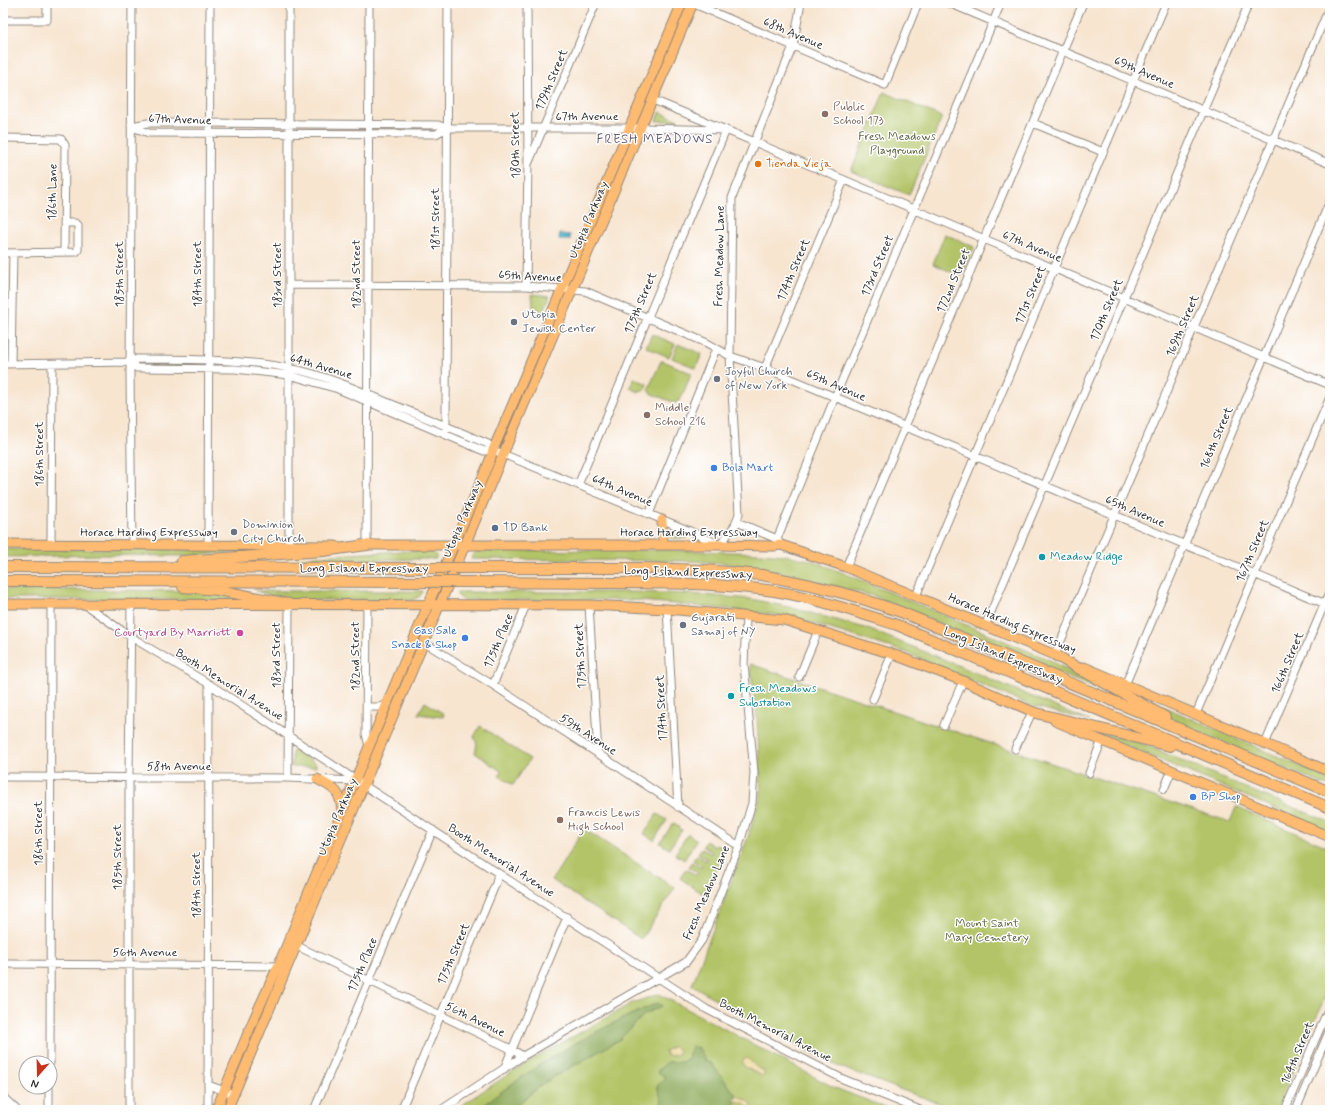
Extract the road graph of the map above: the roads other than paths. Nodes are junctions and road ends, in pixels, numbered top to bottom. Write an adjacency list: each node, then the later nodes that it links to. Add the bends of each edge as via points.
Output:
1 (47, 3): 19 (street, via 47,20)
2 (132, 3): 30 (street, 185th Street)
3 (210, 3): 26 (street, 184th Street)
4 (289, 3): 28 (street, 183rd Street)
5 (369, 3): 29 (street, 182nd Street)
6 (448, 3): 31 (street, 181st Street)
7 (527, 3): 32 (street, 180th Street)
8 (596, 3): 33 (street, 179th Street)
9 (682, 3): 34 (main road, Utopia Parkway)
10 (693, 3): 21 (street, 68th Avenue); 24 (main road, Utopia Parkway)
11 (801, 3): 21 (street, Fresh Meadow Lane)
12 (918, 3): 21 (street, 68th Avenue, via 884,85)
13 (949, 3): 20 (street, 69th Avenue)
14 (1001, 3): 20 (street, 173rd Street)
15 (1084, 3): 22 (street, 172nd Street)
16 (1166, 3): 23 (street, 171st Street)
17 (1249, 3): 25 (street, 170th Street)
18 (1330, 6): 41 (street, 169th Street)
19 (3, 20)
20 (993, 22): 22 (street, 69th Avenue); 48 (street, 173rd Street)
21 (793, 46): 42 (street, Fresh Meadow Lane)
22 (1063, 51): 23 (street, 69th Avenue); 27 (street, 172nd Street)
23 (1133, 81): 25 (street, 69th Avenue); 43 (street, 171st Street)
24 (653, 100): 35 (main road, Utopia Parkway); 36 (street, 67th Avenue)
25 (1203, 110): 41 (street, 69th Avenue); 61 (street, 170th Street)
26 (209, 123): 28 (street, 67th Avenue); 30 (street, 67th Avenue, via 148,123); 37 (street, 184th Street)
27 (1033, 123): 43 (street); 50 (street, 172nd Street)
28 (288, 124): 29 (street, 67th Avenue); 38 (street, 183rd Street)
29 (368, 124): 31 (street, 67th Avenue, via 438,125); 39 (street, 182nd Street)
30 (131, 126): 37 (street, 67th Avenue, via 149,133); 67 (street, 185th Street)
31 (447, 128): 32 (street, 67th Avenue); 39 (street, 67th Avenue, via 436,134); 57 (street, 181st Street)
32 (527, 128): 33 (street, 67th Avenue); 44 (street, 180th Street)
33 (544, 128): 34 (street, 67th Avenue); 44 (street, 179th Street)
34 (630, 128): 35 (street, 67th Avenue); 59 (main road, Utopia Parkway)
35 (640, 128): 36 (street, 67th Avenue); 60 (main road, Utopia Parkway)
36 (726, 130): 42 (street, 67th Avenue); 62 (street, 175th Street)
37 (209, 132): 38 (street, 67th Avenue); 71 (street, 184th Street)
38 (289, 134): 39 (street, 67th Avenue); 55 (street, 183rd Street)
39 (368, 134): 56 (street, 182nd Street)
40 (3, 138): 49 (street, 186th Lane, via 61,139 65,145)
41 (1273, 140): 45 (street, 69th Avenue); 63 (street, 169th Street)
42 (755, 142): 46 (street, 67th Avenue); 65 (street, Fresh Meadow Lane, via 732,198)
43 (1103, 152): 54 (street, 171st Street)
44 (528, 164): 58 (street, 180th Street)
45 (1330, 164)
46 (844, 180): 48 (street, 67th Avenue); 72 (street, 174th Street)
47 (1330, 201): 66 (street, 168th Street)
48 (914, 209): 50 (street, 67th Avenue); 76 (street, 173rd Street)
49 (64, 223): 51 (street, 186th Lane); 51 (street, via 76,223 78,250)
50 (984, 239): 54 (street, 67th Avenue); 80 (street, 172nd Street)
51 (64, 252): 53 (street)
52 (3, 253): 53 (street)
53 (12, 253): 69 (street)
54 (1054, 268): 61 (street, 67th Avenue); 84 (street, 171st Street)
55 (289, 285): 56 (street, 65th Avenue); 73 (street, 183rd Street)
56 (368, 285): 57 (street, 65th Avenue); 75 (street, 182nd Street)
57 (447, 286): 58 (street, 65th Avenue); 79 (street, 181st Street)
58 (526, 286): 59 (street, 65th Avenue)
59 (562, 289): 60 (street, 65th Avenue); 82 (main road, Utopia Parkway)
60 (572, 290): 62 (street, 65th Avenue, via 585,291); 83 (main road, Utopia Parkway)
61 (1124, 298): 63 (street, 67th Avenue); 86 (street, 170th Street)
62 (646, 318): 64 (street, 65th Avenue); 85 (street, 175th Street)
63 (1194, 327): 66 (street, 67th Avenue); 88 (street, 169th Street)
64 (716, 350): 65 (street, 65th Avenue); 87 (street)
65 (730, 356): 72 (street, 65th Avenue); 90 (street, Fresh Meadow Lane, via 739,514)
66 (1264, 357): 74 (street, 67th Avenue); 101 (street, 168th Street)
67 (130, 362): 70 (street, 64th Avenue); 71 (street, 64th Avenue, via 137,368); 94 (street, 185th Street)
68 (3, 364): 69 (street, 64th Avenue)
69 (11, 364): 70 (street, 64th Avenue)
70 (52, 364): 93 (street, 186th Street)
71 (209, 365): 73 (street, 64th Avenue); 95 (street, 184th Street)
72 (765, 368): 76 (street, 65th Avenue)
73 (288, 372): 75 (street, 64th Avenue, via 334,380); 78 (street, 64th Avenue); 102 (street, 183rd Street)
74 (1330, 385)
75 (367, 393): 78 (street, 182nd Street); 79 (street, 64th Avenue)
76 (835, 397): 80 (street, 65th Avenue); 91 (street, 173rd Street)
77 (1330, 397): 106 (street, 167th Street)
78 (367, 401): 81 (street, 64th Avenue); 96 (street, 182nd Street)
79 (446, 426): 81 (street, 181st Street); 82 (street, 64th Avenue, via 488,444)
80 (905, 426): 84 (street, 65th Avenue); 105 (street, 172nd Street)
81 (445, 434): 82 (street, 64th Avenue, via 484,451)
82 (493, 450): 83 (street, 64th Avenue); 97 (main road, Utopia Parkway)
83 (503, 454): 85 (street, 64th Avenue); 98 (main road, Utopia Parkway)
84 (975, 456): 86 (street, 65th Avenue); 110 (street, 171st Street)
85 (578, 485): 87 (street, 64th Avenue)
86 (1045, 486): 88 (street, 65th Avenue); 124 (street, 170th Street)
87 (649, 514): 89 (street, 64th Avenue)
88 (1115, 515): 101 (street, 65th Avenue); 129 (street, 169th Street)
89 (662, 520): 99 (main road); 100 (street, 64th Avenue)
90 (737, 522): 91 (street); 100 (street)
91 (779, 542): 100 (main road, Horace Harding Expressway, via 774,546); 105 (main road, Horace Harding Expressway)
92 (3, 544): 93 (main road, Horace Harding Expressway)
93 (51, 544): 94 (main road, Horace Harding Expressway)
94 (132, 545): 95 (main road, Horace Harding Expressway)
95 (208, 545): 102 (main road, Horace Harding Expressway)
96 (367, 545): 97 (main road, Horace Harding Expressway); 102 (main road, Horace Harding Expressway); 104 (highway, via 323,551)
97 (454, 545): 98 (main road, Horace Harding Expressway); 117 (main road, Utopia Parkway)
98 (465, 545): 99 (main road, Horace Harding Expressway); 118 (main road, Utopia Parkway)
99 (663, 545): 100 (main road, Horace Harding Expressway)
100 (720, 545)
101 (1185, 545): 106 (street, 65th Avenue); 133 (street, 168th Street)
102 (289, 546)
103 (3, 567): 104 (highway, Long Island Expressway)
104 (99, 567): 143 (highway, Long Island Expressway, bridge, via 642,568 762,575 854,596 901,612)
105 (846, 567): 110 (main road, Horace Harding Expressway)
106 (1255, 574): 121 (street, 65th Avenue); 139 (street, 167th Street)
107 (3, 581): 108 (highway, Long Island Expressway)
108 (107, 581): 115 (highway, via 218,590); 148 (highway, Long Island Expressway, bridge, via 634,583 760,589 809,599 897,625)
109 (1330, 591): 121 (street, 166th Street)
110 (916, 596): 124 (main road, Horace Harding Expressway)
111 (3, 604): 112 (main road)
112 (51, 604): 113 (main road); 153 (street, 186th Street)
113 (84, 604): 114 (main road); 126 (street, Booth Memorial Avenue)
114 (131, 604): 115 (main road); 126 (street, 185th Street)
115 (288, 604): 116 (main road); 141 (street, 183rd Street)
116 (367, 605): 117 (main road); 137 (street, 182nd Street)
117 (428, 605): 118 (main road); 136 (main road, Utopia Parkway)
118 (441, 605): 119 (main road); 127 (main road, Utopia Parkway)
119 (526, 605): 120 (main road); 134 (street, 175th Place)
120 (589, 605): 122 (main road); 147 (street, 175th Street)
121 (1327, 605): 144 (street, 166th Street)
122 (667, 608): 123 (main road); 162 (street, 174th Street)
123 (746, 618): 125 (main road, via 784,620); 167 (street, Fresh Meadow Lane, via 744,664 754,772 752,803)
124 (985, 626): 129 (main road, Horace Harding Expressway)
125 (818, 631): 128 (main road); 130 (street)
126 (131, 636): 132 (street, Booth Memorial Avenue); 154 (street, 185th Street)
127 (425, 643): 134 (street, 59th Avenue); 159 (main road, Utopia Parkway)
128 (892, 654): 131 (main road); 135 (street)
129 (1055, 655): 133 (main road, Horace Harding Expressway); 143 (highway)
130 (799, 677)
131 (962, 681): 138 (main road); 140 (street)
132 (209, 684): 141 (street, Booth Memorial Avenue); 155 (street, 184th Street)
133 (1125, 685): 139 (main road, Horace Harding Expressway)
134 (493, 686): 147 (street, 59th Avenue)
135 (873, 699)
136 (388, 704): 137 (street, 182nd Street); 145 (main road, Utopia Parkway)
137 (367, 707): 145 (street, 182nd Street, via 366,734)
138 (1032, 712): 142 (main road); 146 (street); 148 (highway)
139 (1196, 714): 144 (main road, Horace Harding Expressway)
140 (944, 725)
141 (288, 735): 156 (street, 183rd Street); 158 (street, Booth Memorial Avenue)
142 (1102, 740): 149 (main road); 151 (street)
143 (1205, 740): 161 (highway, Long Island Expressway)
144 (1265, 744): 150 (main road, Horace Harding Expressway)
145 (370, 746): 158 (main road, Utopia Parkway)
146 (1015, 749)
147 (598, 754): 162 (street, 59th Avenue)
148 (1202, 754): 163 (highway, Long Island Expressway)
149 (1172, 770): 160 (street); 166 (main road)
150 (1330, 772)
151 (1089, 773)
152 (3, 777): 153 (street, 58th Avenue)
153 (51, 777): 154 (street, 58th Avenue); 172 (street, 186th Street)
154 (130, 777): 155 (street, 58th Avenue); 173 (street, 185th Street)
155 (208, 778): 156 (street, 58th Avenue); 174 (street, 184th Street)
156 (288, 778): 157 (street, 58th Avenue)
157 (317, 779): 158 (street, 58th Avenue); 164 (main road, via 335,789 341,798)
158 (356, 780): 159 (street, Booth Memorial Avenue); 164 (main road, Utopia Parkway)
159 (364, 786): 165 (street, Booth Memorial Avenue); 170 (main road, Utopia Parkway)
160 (1164, 789)
161 (1330, 792)
162 (678, 807): 167 (street, 59th Avenue)
163 (1330, 808)
164 (342, 812): 170 (main road, Utopia Parkway)
165 (433, 830): 168 (street, Booth Memorial Avenue); 178 (street, 175th Place)
166 (1330, 837)
167 (738, 846): 177 (street, Fresh Meadow Lane, via 702,940 686,962)
168 (498, 873): 169 (street, Booth Memorial Avenue); 180 (street, 175th Street)
169 (567, 917): 177 (street, Booth Memorial Avenue); 184 (street)
170 (292, 944): 175 (main road, Utopia Parkway); 176 (main road, Utopia Parkway); 178 (street, 56th Avenue)
171 (3, 964): 172 (street, 56th Avenue)
172 (50, 964): 173 (street, 56th Avenue); 185 (street, 186th Street)
173 (129, 964): 174 (street, 56th Avenue); 195 (street, 185th Street)
174 (208, 965): 175 (street, 56th Avenue); 188 (street, 184th Street)
175 (278, 966): 176 (street, 56th Avenue); 189 (main road, Utopia Parkway)
176 (288, 966): 190 (main road, Utopia Parkway)
177 (661, 978): 186 (street, Fresh Meadow Lane); 202 (street, Booth Memorial Avenue, via 706,1008 843,1079)
178 (368, 981): 180 (street, 56th Avenue); 199 (street, 175th Place)
179 (1330, 1005): 182 (street, 164th Street)
180 (440, 1015): 184 (street, 56th Avenue); 200 (street, 175th Street)
181 (1330, 1029): 183 (street, 164th Street)
182 (1317, 1035): 183 (street); 203 (street, 164th Street)
183 (1328, 1040): 204 (street, 164th Street)
184 (511, 1050): 186 (street, 56th Avenue); 187 (street)
185 (50, 1055)
186 (523, 1056): 187 (street, Fresh Meadow Lane)
187 (504, 1069): 201 (street, Fresh Meadow Lane)
188 (208, 1085): 189 (street); 196 (street, 184th Street)
189 (224, 1090): 190 (street); 197 (main road, Utopia Parkway)
190 (234, 1094): 198 (main road, Utopia Parkway)
191 (49, 1095): 194 (street)
192 (3, 1097): 193 (street)
193 (17, 1110)
194 (49, 1110)
195 (129, 1110)
196 (208, 1110)
197 (216, 1110)
198 (227, 1110)
199 (314, 1110)
200 (401, 1110)
201 (441, 1110)
202 (920, 1110)
203 (1285, 1110)
204 (1296, 1110)

